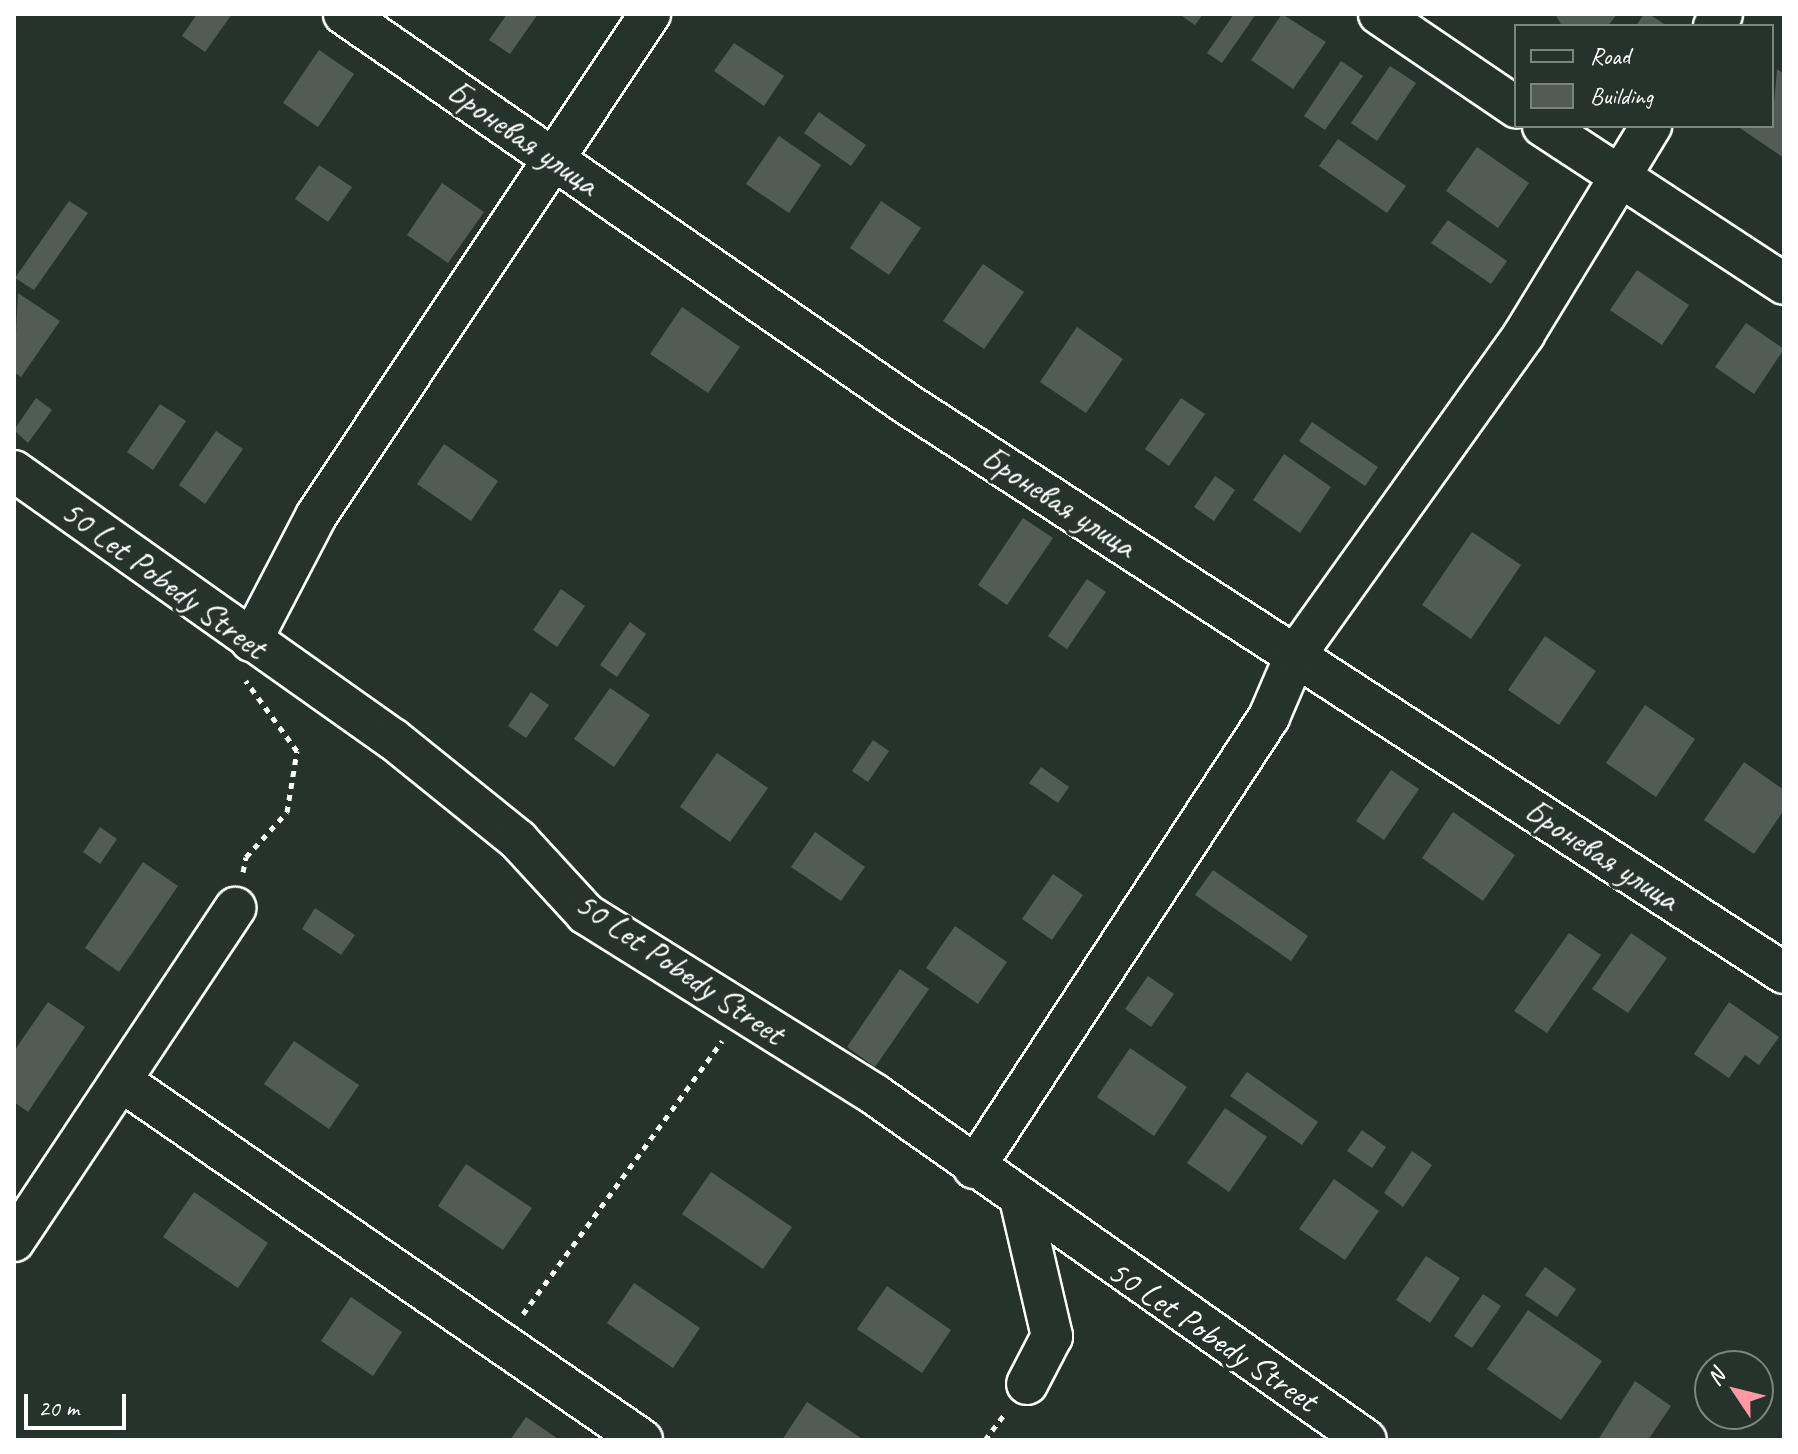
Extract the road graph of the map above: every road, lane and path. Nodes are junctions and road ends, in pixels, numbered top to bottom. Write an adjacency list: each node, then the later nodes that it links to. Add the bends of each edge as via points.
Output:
1 (344, 14): 7 (street, Броневая улица)
2 (650, 14): 7 (street)
3 (1379, 14): 4 (street)
4 (1514, 106)
5 (1546, 128): 8 (street)
6 (1650, 128): 8 (street)
7 (555, 159): 11 (street, via 316,516); 12 (street, Броневая улица, via 907,404)
8 (1619, 177): 9 (street); 12 (street, via 1524,334)
9 (1784, 284)
10 (14, 471): 11 (street, 50 Let Pobedy Street)
11 (251, 641): 13 (path, via 246,688 297,751 287,812 246,857); 15 (street, 50 Let Pobedy Street, via 393,739 518,840 586,914)
12 (1296, 654): 14 (street, Броневая улица); 17 (street, via 1269,717)
13 (235, 908): 16 (street)
14 (1784, 973)
15 (742, 1014): 17 (street, 50 Let Pobedy Street, via 874,1094); 20 (path)
16 (124, 1083): 19 (street); 20 (street)
17 (974, 1168): 18 (street, 50 Let Pobedy Street)
18 (1021, 1203): 21 (street, via 1052,1336); 23 (street, 50 Let Pobedy Street)
19 (14, 1241)
20 (503, 1341): 22 (street)
21 (1027, 1384)
22 (642, 1440)
23 (1366, 1440)

